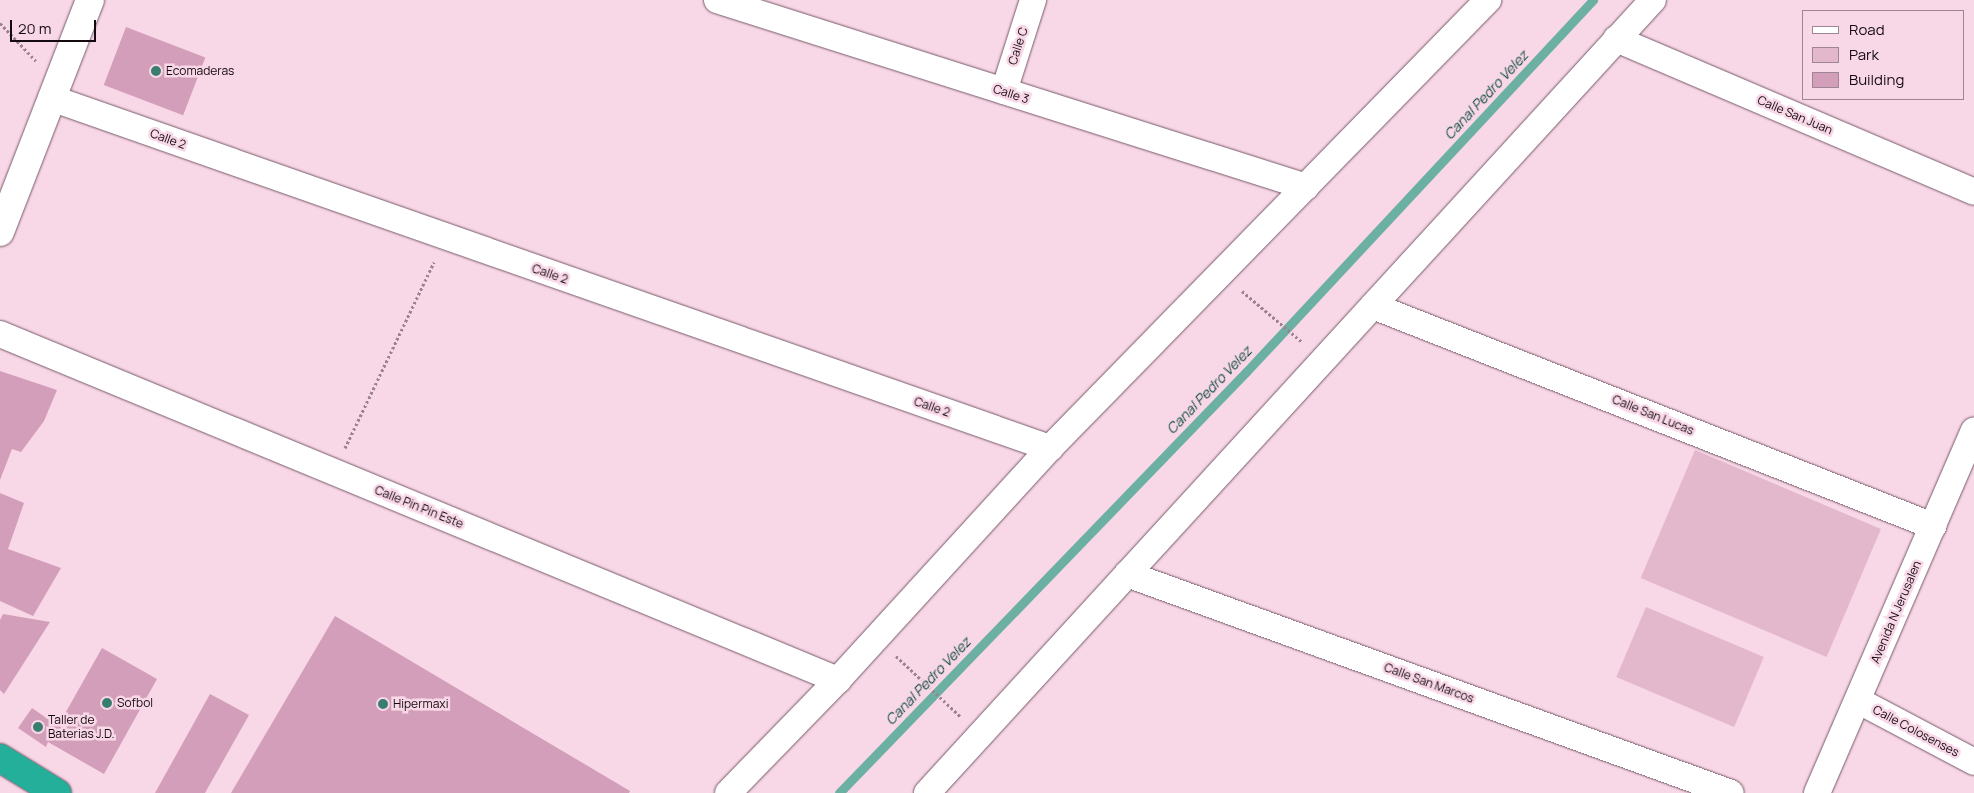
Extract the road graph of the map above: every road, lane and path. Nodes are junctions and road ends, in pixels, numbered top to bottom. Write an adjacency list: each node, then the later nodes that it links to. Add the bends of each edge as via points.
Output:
1 (90, 0): 8 (main road)
2 (1033, 0): 9 (street, Calle C)
3 (1488, 0): 10 (street)
4 (1653, 0): 7 (street)
5 (728, 2): 9 (street, Calle 3)
6 (0, 23): 8 (path)
7 (1616, 39): 11 (street, Calle San Juan); 15 (street)
8 (54, 91): 12 (main road); 13 (street, Calle 2)
9 (1004, 91): 10 (street, Calle 3)
10 (1306, 187): 19 (street)
11 (1974, 192)
12 (0, 232)
13 (445, 238): 19 (street, Calle 2); 20 (path)
14 (1244, 293): 17 (path)
15 (1373, 306): 21 (street, Calle San Lucas); 22 (street)
16 (0, 334): 20 (street, Calle Pin Pin Este)
17 (1307, 346)
18 (1974, 431): 21 (street, Avenida N Jerusalen)
19 (1050, 448): 24 (street)
20 (333, 472): 24 (street, Calle Pin Pin Este)
21 (1933, 526): 25 (street, Avenida N Jerusalen)
22 (1127, 574): 31 (street); 32 (street, Calle San Marcos)
23 (893, 654): 26 (path)
24 (838, 680): 30 (street)
25 (1859, 701): 28 (street, Calle Colosenses); 33 (street, Avenida N Jerusalen)
26 (960, 716)
27 (0, 758): 29 (highway)
28 (1974, 762)
29 (57, 793)
30 (728, 793)
31 (926, 793)
32 (1732, 793)
33 (1817, 793)

